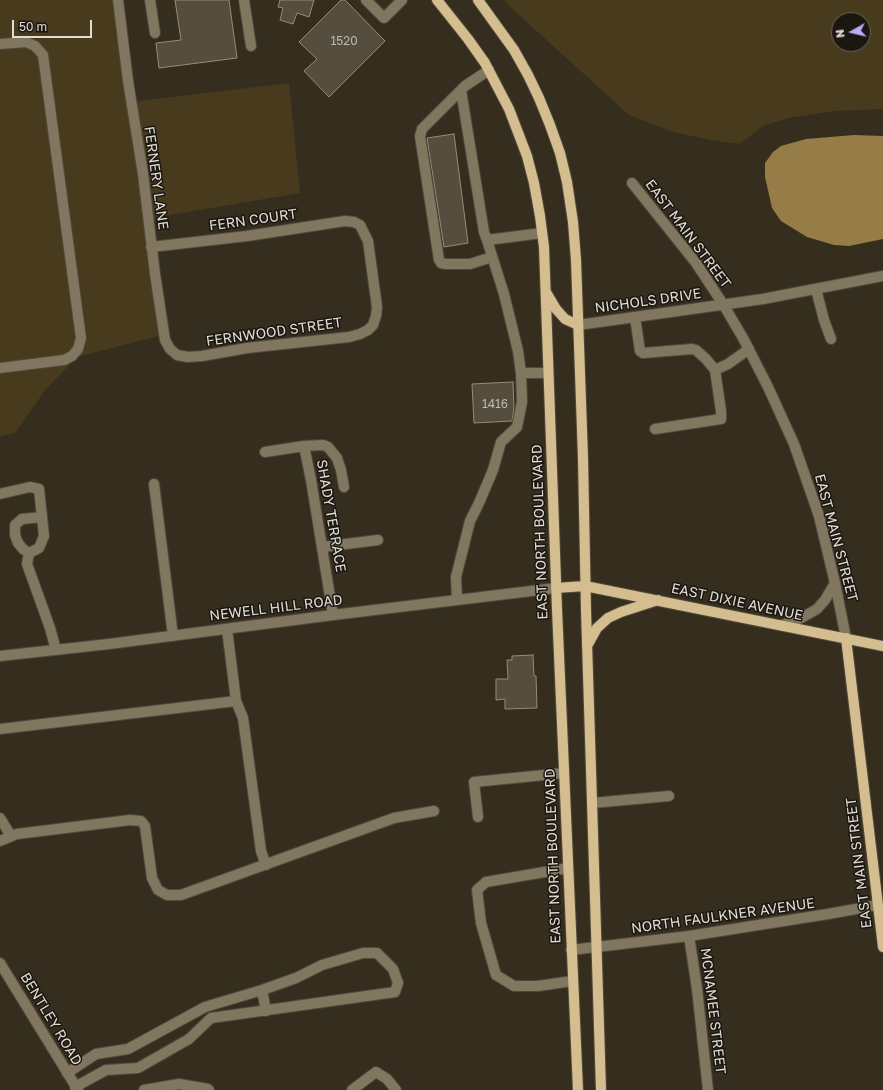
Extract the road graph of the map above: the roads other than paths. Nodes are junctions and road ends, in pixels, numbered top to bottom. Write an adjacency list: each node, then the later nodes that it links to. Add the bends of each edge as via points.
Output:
1 (118, 0): 16 (street, FERNERY LANE)
2 (150, 0): 8 (street)
3 (244, 0): 10 (street)
4 (366, 0): 5 (street, via 384,18)
5 (402, 0)
6 (436, 0): 11 (main road, EAST NORTH BOULEVARD)
7 (478, 0): 24 (main road, via 500,29 528,75 560,153 573,222)
8 (155, 33)
9 (0, 44): 28 (street, via 26,42 36,46 42,55 81,338 78,349 64,360)
10 (251, 46)
11 (489, 70): 12 (street); 14 (main road, EAST NORTH BOULEVARD, via 509,109 527,156)
12 (461, 90): 15 (street); 17 (street, via 422,129 420,136 439,260 446,264 470,264)
13 (632, 183): 21 (street, EAST MAIN STREET, via 696,263)
14 (542, 233): 15 (street); 20 (main road, EAST NORTH BOULEVARD)
15 (487, 240): 17 (street)
16 (151, 247): 23 (street, FERN COURT, via 345,221 358,223 368,241 377,307); 27 (street, FERNERY LANE, via 165,340)
17 (492, 257): 30 (street, via 504,294)
18 (883, 276): 19 (street, NICHOLS DRIVE)
19 (816, 289): 21 (street, NICHOLS DRIVE); 25 (street)
20 (545, 290): 24 (main road, via 565,319); 31 (main road, EAST NORTH BOULEVARD)
21 (723, 304): 22 (street, NICHOLS DRIVE); 26 (street, EAST MAIN STREET)
22 (635, 317): 24 (street, NICHOLS DRIVE); 29 (street, via 640,351 643,353 696,350)
23 (373, 325): 27 (street, FERNWOOD STREET, via 368,330 349,337 247,348 202,356)
24 (578, 325): 43 (main road)
25 (831, 339)
26 (749, 349): 29 (street); 42 (street, EAST MAIN STREET, via 775,401 803,470)
27 (177, 355)
28 (0, 368)
29 (715, 370): 32 (street, via 721,419)
30 (521, 373): 31 (street); 45 (street, via 522,402 517,427 501,442 493,470 470,521 456,577)
31 (548, 373): 44 (main road, EAST NORTH BOULEVARD)
32 (655, 429)
33 (304, 446): 34 (street, SHADY TERRACE); 36 (street, SHADY TERRACE, via 328,447 342,470); 40 (street, SHADY TERRACE)
34 (265, 452)
35 (154, 484): 50 (street)
36 (344, 487)
37 (0, 494): 38 (street, via 30,487 39,489)
38 (42, 517): 41 (street, via 44,536 39,548); 41 (street, via 22,519 14,525 18,543)
39 (378, 540): 40 (street)
40 (322, 547): 47 (street, SHADY TERRACE)
41 (29, 553): 54 (street, via 27,564)
42 (835, 583): 48 (street, via 817,609); 51 (street, EAST MAIN STREET)
43 (585, 586): 44 (main road, EAST DIXIE AVENUE); 46 (main road, EAST DIXIE AVENUE); 52 (main road)
44 (556, 588): 45 (street, NEWELL HILL ROAD); 58 (main road, EAST NORTH BOULEVARD)
45 (457, 600): 47 (street, NEWELL HILL ROAD)
46 (658, 600): 48 (main road, EAST DIXIE AVENUE); 52 (main road, via 608,618 597,628)
47 (333, 615): 49 (street, NEWELL HILL ROAD)
48 (783, 625): 51 (main road, EAST DIXIE AVENUE)
49 (228, 629): 50 (street, NEWELL HILL ROAD); 56 (street)
50 (173, 636): 54 (street, NEWELL HILL ROAD)
51 (846, 638): 53 (main road, EAST DIXIE AVENUE); 68 (main road, EAST MAIN STREET)
52 (587, 646): 60 (main road)
53 (883, 646)
54 (56, 650): 55 (street, NEWELL HILL ROAD)
55 (0, 656)
56 (236, 701): 57 (street); 66 (street, via 243,718 261,851)
57 (0, 729)
58 (564, 773): 62 (street, via 474,782); 67 (main road, EAST NORTH BOULEVARD)
59 (669, 796): 60 (street)
60 (592, 803): 71 (main road)
61 (434, 811): 66 (street, via 394,818)
62 (478, 817)
63 (0, 818): 64 (street)
64 (11, 836): 65 (street); 66 (street, via 130,820 141,821 145,826 152,878 158,890 167,895 181,895)
65 (0, 841)
66 (266, 865)
67 (568, 868): 72 (main road, EAST NORTH BOULEVARD); 74 (street, via 486,882 477,890 481,923 496,975 514,986 538,986)
68 (878, 905): 69 (street, NORTH FAULKNER AVENUE); 70 (main road, EAST MAIN STREET)
69 (689, 936): 71 (street, NORTH FAULKNER AVENUE); 85 (street, MCNAMEE STREET)
70 (883, 947)
71 (596, 948): 72 (street, NORTH FAULKNER AVENUE); 84 (main road)
72 (571, 950): 74 (main road, EAST NORTH BOULEVARD)
73 (0, 963): 77 (street, BENTLEY ROAD)
74 (572, 981): 83 (main road, EAST NORTH BOULEVARD)
75 (262, 990): 76 (street); 76 (street, via 322,965 363,953 377,953 393,969 398,983 395,992); 77 (street, via 205,1008 128,1049 96,1054)
76 (266, 1011): 78 (street, via 211,1018 189,1039 138,1068 106,1070)
77 (67, 1073): 78 (street, BENTLEY ROAD)
78 (76, 1088)
79 (144, 1090): 80 (street, via 179,1084)
80 (209, 1090)
81 (352, 1090): 82 (street, via 376,1072 387,1079)
82 (396, 1090)
83 (578, 1090)
84 (601, 1090)
85 (708, 1090)

